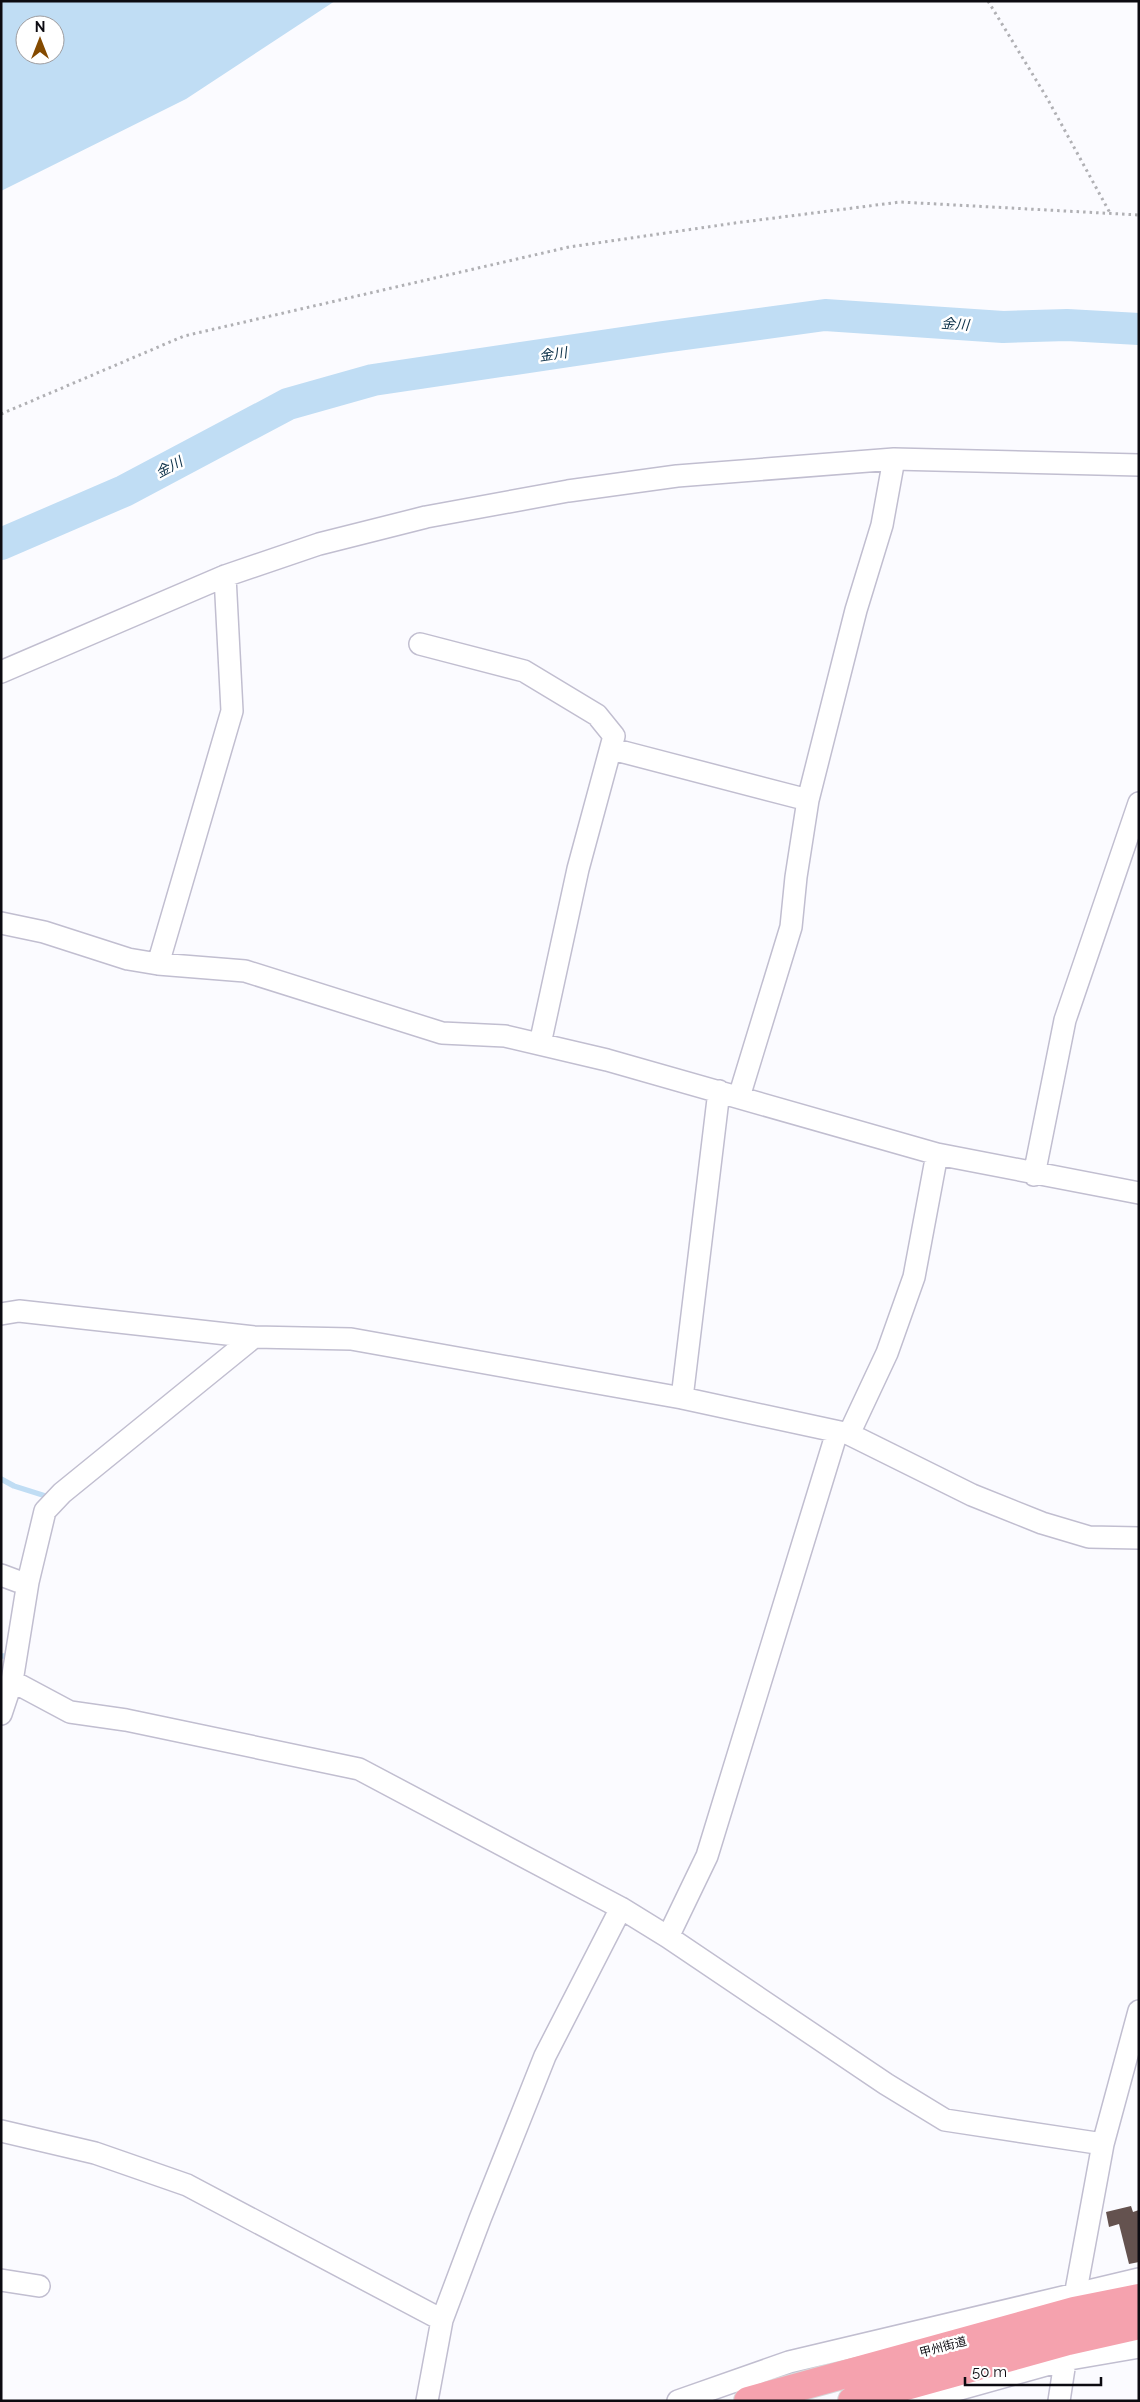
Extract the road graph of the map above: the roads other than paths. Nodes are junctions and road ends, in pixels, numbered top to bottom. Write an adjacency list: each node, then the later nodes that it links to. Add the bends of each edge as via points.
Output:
1 (894, 459): 2 (street); 3 (street, via 677,476 568,491 426,517 319,544); 7 (street, via 882,525 856,610)
2 (1139, 465)
3 (225, 576): 5 (street); 10 (street, via 232,711)
4 (420, 644): 6 (street, via 524,671 597,715 614,736)
5 (1, 672)
6 (612, 748): 7 (street); 11 (street, via 578,869)
7 (808, 800): 12 (street, via 791,927)
8 (1139, 803): 14 (street, via 1065,1020)
9 (1, 923): 10 (street, via 44,932 128,959)
10 (158, 964): 11 (street, via 245,971 442,1033 505,1036)
11 (540, 1044): 12 (street)
12 (729, 1094): 13 (street); 18 (street)
13 (937, 1154): 14 (street); 19 (street, via 914,1276 887,1353)
14 (1034, 1174): 15 (street)
15 (1139, 1193)
16 (1, 1314): 17 (street, via 19,1311)
17 (254, 1337): 18 (street, via 351,1339); 22 (street, via 62,1493 45,1511)
18 (682, 1398): 19 (street)
19 (843, 1433): 20 (street, via 972,1495 1042,1523 1090,1537); 26 (street, via 707,1856)
20 (1139, 1538)
21 (1, 1575): 22 (street)
22 (28, 1582): 23 (street)
23 (12, 1680): 24 (street); 25 (street, via 70,1712 126,1720 359,1769)
24 (1, 1714)
25 (621, 1908): 26 (street); 35 (street, via 545,2056)
26 (668, 1937): 29 (street, via 886,2084 946,2120)
27 (1139, 2010): 29 (street)
28 (1, 2130): 35 (street, via 95,2153 187,2185)
29 (1104, 2144): 34 (street)
30 (1139, 2279): 34 (street)
31 (1, 2280): 32 (street)
32 (39, 2286)
33 (1139, 2298): 34 (highway, 甲州街道)
34 (1074, 2303): 38 (street); 40 (street, via 790,2362); 41 (highway, 甲州街道)
35 (442, 2320): 39 (street)
36 (1139, 2325): 38 (highway)
37 (1139, 2347): 38 (street)
38 (1066, 2350): 42 (highway); 43 (street); 44 (street)
39 (427, 2401)
40 (678, 2401)
41 (748, 2401)
42 (852, 2401)
43 (917, 2401)
44 (1059, 2401)

